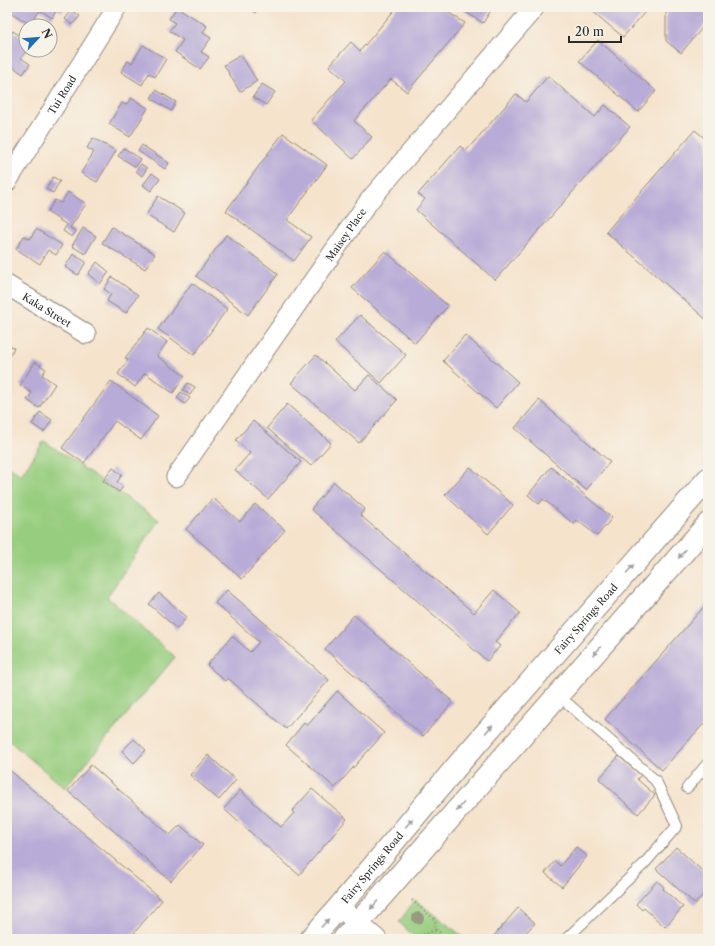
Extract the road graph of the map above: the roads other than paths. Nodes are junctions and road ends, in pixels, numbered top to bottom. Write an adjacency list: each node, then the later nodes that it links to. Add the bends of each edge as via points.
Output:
1 (117, 7): 3 (street, Tui Road)
2 (534, 7): 6 (street, Maisey Place, via 369,201)
3 (7, 182)
4 (7, 285): 5 (street, Kaka Street)
5 (86, 334)
6 (176, 478)
7 (708, 479): 10 (highway, Fairy Springs Road, one-way to 7)
8 (708, 524): 9 (highway, one-way to 9)
9 (558, 695): 12 (highway); 19 (lane, via 656,780 677,826 644,864)
10 (463, 759): 12 (highway); 14 (highway, Fairy Springs Road, one-way to 10)
11 (708, 763): 13 (lane)
12 (486, 778): 15 (highway, one-way to 15)
13 (687, 788)
14 (340, 907): 15 (street); 16 (highway, Fairy Springs Road, one-way to 14)
15 (359, 922): 17 (highway); 18 (street)
16 (311, 939)
17 (344, 939)
18 (377, 939)
19 (566, 939)

